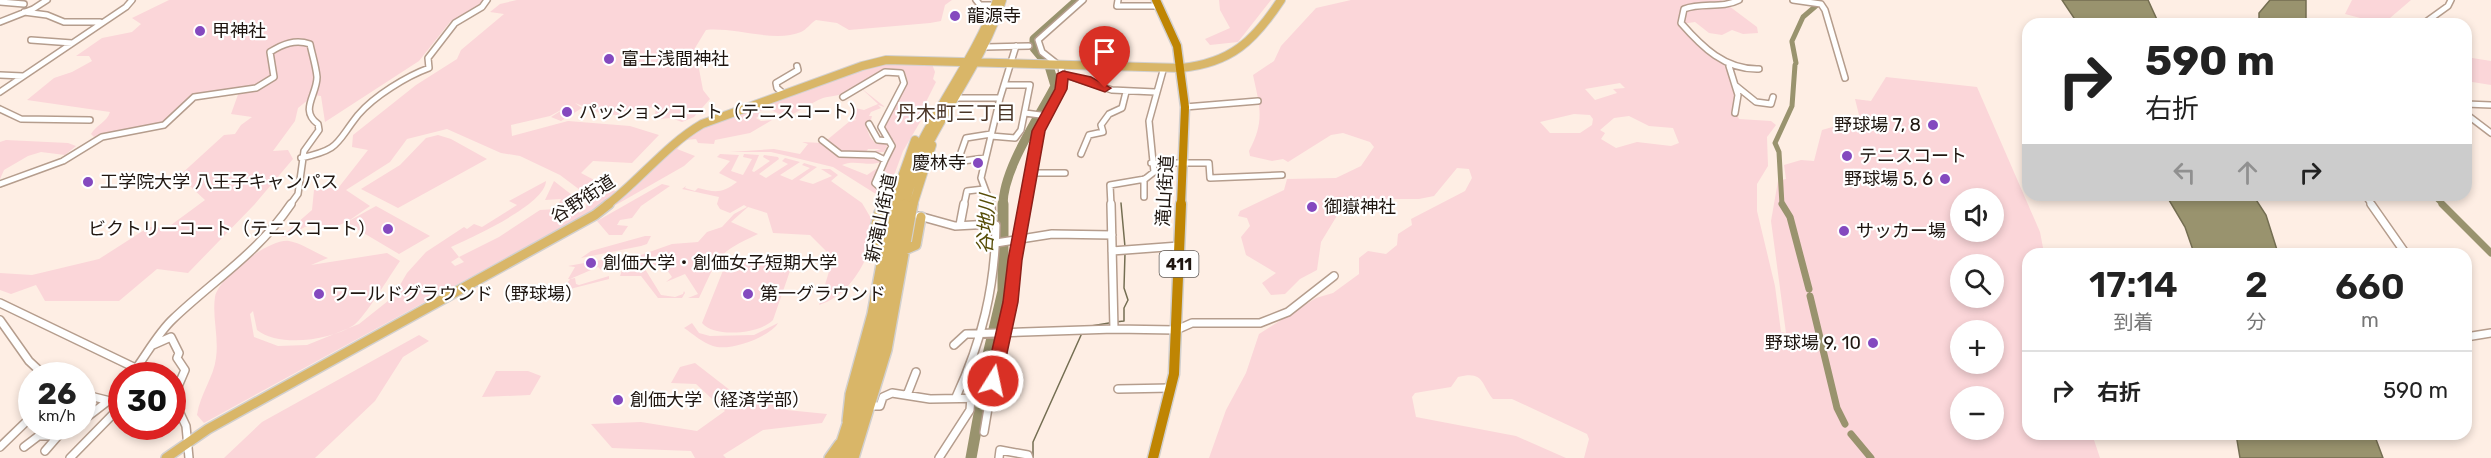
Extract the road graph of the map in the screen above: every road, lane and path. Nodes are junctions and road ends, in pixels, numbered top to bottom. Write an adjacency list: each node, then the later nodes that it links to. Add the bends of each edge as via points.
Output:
1 (46, 0): 17 (street)
2 (132, 0): 20 (street)
3 (487, 0): 67 (street, via 454,23 428,58 429,68 408,76 359,114 328,152)
4 (976, 0): 14 (street, via 980,5)
5 (1002, 0): 21 (main road, 新滝山街道)
6 (1008, 0): 21 (main road)
7 (1083, 0): 29 (street, via 1038,40 1042,52)
8 (1118, 0): 15 (street, via 1117,6)
9 (1281, 0): 33 (main road, via 1268,21 1234,54 1209,65)
10 (1739, 0): 31 (street, via 1731,4 1685,6 1681,22 1691,37)
11 (1793, 0): 39 (street, via 1821,4 1825,10)
12 (2451, 0): 18 (street)
13 (0, 2): 16 (street)
14 (993, 2): 24 (main road, 新滝山街道)
15 (1158, 3): 33 (highway, 滝山街道 / 411, via 1177,46)
16 (24, 4)
17 (24, 12): 19 (street); 20 (street, via 64,22)
18 (2431, 18)
19 (0, 22)
20 (101, 22): 23 (street)
21 (995, 28): 24 (main road, 新滝山街道)
22 (31, 40): 23 (street)
23 (72, 43): 37 (street)
24 (982, 46): 25 (street); 27 (main road, 新滝山街道)
25 (1016, 46): 26 (street); 28 (street)
26 (1029, 46)
27 (974, 61): 28 (main road, 谷野街道); 38 (main road, 新滝山街道); 45 (main road, 谷野街道, via 879,61); 46 (main road, 新滝山街道)
28 (1011, 62): 29 (main road, 谷野街道); 40 (street)
29 (1054, 63): 32 (main road); 35 (street)
30 (797, 66): 45 (street, via 792,76 776,83)
31 (1729, 66): 34 (street, via 1745,71); 41 (street)
32 (1164, 67): 33 (main road); 44 (street)
33 (1181, 68): 54 (highway, 滝山街道 / 411)
34 (1759, 69)
35 (1063, 74): 43 (street); 58 (street, via 1061,89)
36 (0, 75): 37 (street)
37 (23, 76): 42 (street)
38 (967, 78): 49 (main road); 138 (main road, 新滝山街道, via 938,121 912,178 877,359)
39 (1845, 78)
40 (1004, 85): 50 (street); 56 (street, via 1030,85)
41 (1735, 86): 48 (street, via 1761,104 1771,104); 57 (street)
42 (0, 92)
43 (1126, 92): 44 (street); 66 (street, via 1122,108 1109,114 1101,124 1103,132 1089,135)
44 (1155, 92): 70 (street, via 1149,121)
45 (784, 94): 126 (main road, 谷野街道, via 693,129 595,215)
46 (948, 94): 78 (main road, via 936,103 926,120); 123 (main road, 新滝山街道, via 919,146 901,190 879,314)
47 (843, 97): 65 (street, via 885,72 900,73 904,83 881,127)
48 (1773, 97)
49 (958, 98): 50 (street); 91 (main road, via 919,176)
50 (1000, 98): 63 (street)
51 (1258, 101): 54 (street)
52 (2472, 104): 53 (street)
53 (2491, 105)
54 (1185, 107): 71 (highway, 滝山街道 / 411)
55 (0, 109): 60 (street, via 21,119)
56 (1025, 113): 58 (street); 63 (street, via 1015,138)
57 (1735, 113)
58 (1047, 115): 72 (street, via 1039,131)
59 (2472, 119): 62 (street)
60 (90, 120)
61 (869, 124): 65 (street, via 878,140)
62 (2491, 134)
63 (991, 135): 68 (street); 68 (street, via 966,138 959,158)
64 (822, 140): 69 (street, via 840,154)
65 (891, 143): 69 (street)
66 (1081, 154)
67 (301, 158): 76 (street, via 320,126 308,111 317,78 310,44 302,41 284,44 270,52 274,77 262,86 194,97 164,125 102,137 63,161); 105 (street, via 298,194 273,231 171,320)
68 (985, 158): 77 (street, via 981,178)
69 (885, 160): 78 (street, via 875,183 880,189)
70 (1151, 163): 71 (street); 75 (street, via 1154,172)
71 (1184, 164): 74 (street, via 1209,163 1210,178); 89 (highway, 滝山街道 / 411)
72 (1031, 173): 73 (street); 86 (street)
73 (1065, 173)
74 (1282, 176)
75 (1144, 179): 79 (street); 85 (street, via 1110,184)
76 (0, 184)
77 (984, 189): 83 (street, via 991,203); 84 (street, via 967,191)
78 (895, 191): 87 (main road)
79 (1144, 196)
80 (2369, 201): 90 (street)
81 (885, 208): 87 (main road, via 877,216 872,239)
82 (919, 216): 84 (street, via 938,225); 91 (main road, via 916,245)
83 (992, 224): 84 (street); 88 (street, via 996,225)
84 (960, 225)
85 (1112, 235): 86 (street, via 1052,234); 92 (street)
86 (1015, 241): 88 (street); 100 (street, via 1011,302)
87 (883, 242): 123 (main road, via 872,313 848,405)
88 (998, 243): 99 (street)
89 (1179, 246): 92 (street); 97 (highway, 滝山街道 / 411)
90 (2402, 248)
91 (902, 251): 119 (main road, via 890,334)
92 (1112, 251): 96 (street)
93 (1334, 276): 97 (street, via 1271,321 1192,323)
94 (1, 305): 107 (street)
95 (0, 320): 106 (street)
96 (1114, 329): 97 (street); 100 (street)
97 (1176, 330): 111 (highway, 滝山街道 / 411)
98 (2491, 333): 102 (street)
99 (985, 334): 100 (street); 104 (street, via 966,334); 115 (street)
100 (1000, 334): 117 (street)
101 (2472, 334): 102 (street)
102 (2476, 335): 103 (street)
103 (2472, 336)
104 (954, 345)
105 (150, 346): 108 (street); 109 (street, via 171,338)
106 (30, 362)
107 (126, 362)
108 (140, 362)
109 (181, 362)
110 (916, 372): 113 (street)
111 (1171, 388): 112 (street); 143 (highway, 滝山街道 / 411)
112 (1118, 389)
113 (907, 395): 115 (street); 119 (street, via 886,394 880,405)
114 (96, 398): 118 (street)
115 (956, 398): 116 (street)
116 (973, 398): 117 (street); 140 (street, via 970,410)
117 (989, 398): 125 (street)
118 (108, 401): 120 (street)
119 (871, 406): 139 (main road)
120 (96, 410)
121 (108, 418): 133 (street)
122 (186, 422): 126 (street)
123 (847, 427): 129 (main road, 新滝山街道)
124 (18, 430): 130 (street)
125 (984, 432)
126 (190, 439): 134 (main road, 谷野街道); 135 (street)
127 (34, 440): 131 (street)
128 (55, 440): 132 (street)
129 (843, 441): 136 (main road); 137 (main road, 新滝山街道)
130 (0, 447)
131 (24, 447)
132 (45, 451)
133 (70, 458)
134 (166, 458)
135 (189, 458)
136 (829, 458)
137 (836, 458)
138 (845, 458)
139 (854, 458)
140 (939, 458)
141 (999, 458): 142 (street, via 1000,450 1028,454)
142 (1029, 458)
143 (1153, 458)

